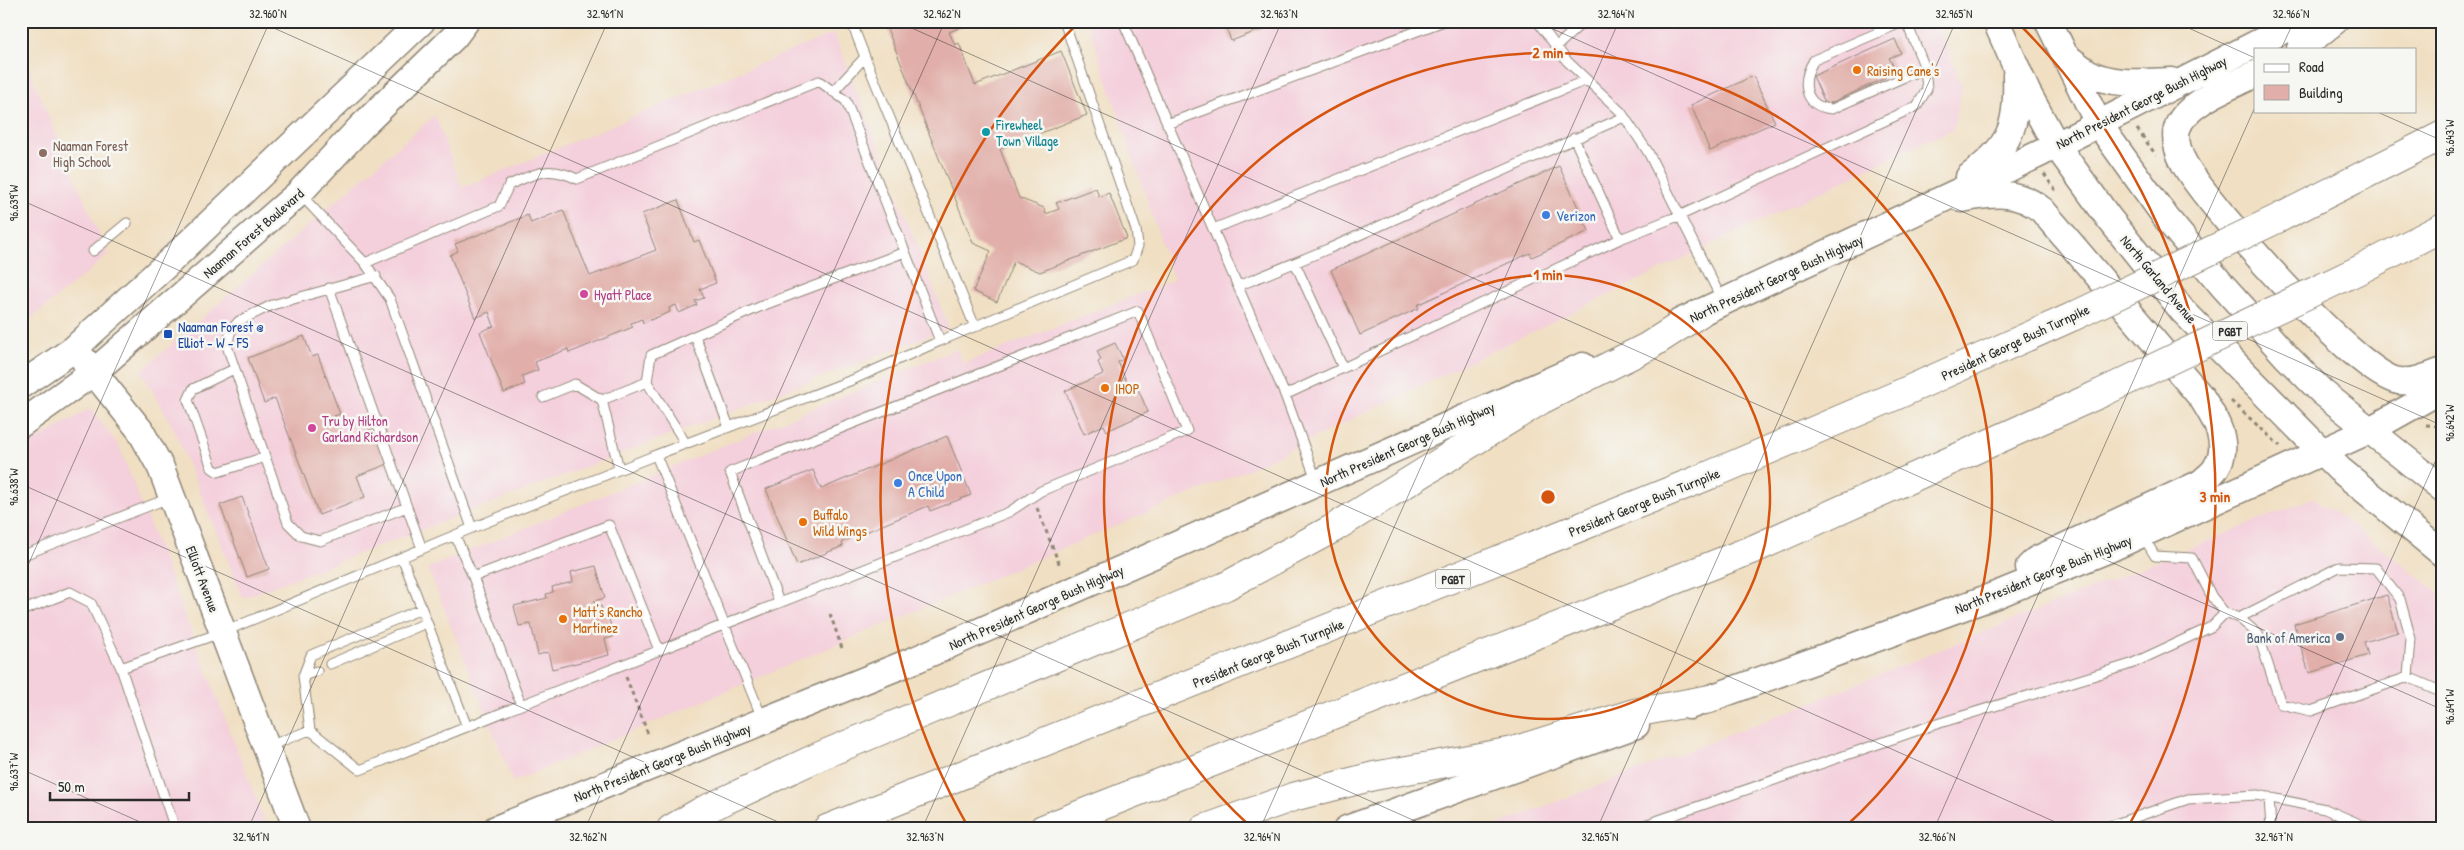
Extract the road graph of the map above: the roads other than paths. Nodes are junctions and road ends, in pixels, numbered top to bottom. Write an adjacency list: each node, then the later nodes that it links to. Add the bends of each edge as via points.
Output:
1 (422, 21): 27 (main road)
2 (466, 21): 31 (main road, Naaman Forest Boulevard)
3 (850, 21): 17 (lane)
4 (1064, 21): 46 (lane, via 1136,230 1138,246 1133,260)
5 (1122, 21): 26 (lane)
6 (1444, 21): 26 (lane)
7 (1537, 21): 14 (lane)
8 (1584, 21): 14 (lane)
9 (1906, 21): 18 (lane); 18 (lane, via 1814,60 1807,71 1810,98 1817,106 1832,109)
10 (1996, 21): 19 (main road, North Garland Avenue)
11 (2048, 21): 16 (main road)
12 (2301, 21): 22 (main road, North President George Bush Highway)
13 (2335, 21): 15 (main road)
14 (1556, 47): 21 (lane)
15 (2301, 48)
16 (2066, 56): 22 (main road, via 2090,74 2112,80 2138,83); 25 (main road)
17 (865, 57): 23 (lane); 46 (lane)
18 (1925, 68): 33 (lane, via 1927,89 1917,106)
19 (2016, 70): 30 (main road, North Garland Avenue); 32 (main road, via 2017,105 2005,143 1991,160)
20 (2254, 75): 52 (main road, via 2185,113 2177,128 2176,140 2184,164 2204,193 2267,267 2366,364 2398,381 2418,380)
21 (1586, 80): 24 (lane); 36 (lane)
22 (2184, 80): 25 (main road, North President George Bush Highway)
23 (833, 92): 39 (lane, via 846,101); 40 (lane, via 819,81 577,179 560,170 537,173 509,185 500,206)
24 (1624, 117): 29 (lane); 33 (lane, via 1648,152)
25 (2098, 122): 30 (main road, North President George Bush Highway); 62 (main road, via 2167,219 2222,285 2322,392)
26 (1167, 124): 36 (lane)
27 (310, 128): 31 (main road); 49 (main road)
28 (2443, 135): 107 (highway, President George Bush Turnpike / PGBT, bridge, via 2074,316 1852,415 1692,483)
29 (1574, 138): 37 (lane); 41 (lane)
30 (2056, 145): 32 (main road, North President George Bush Highway); 64 (main road, North Garland Avenue, via 2182,310)
31 (299, 194): 40 (lane); 53 (main road, Naaman Forest Boulevard)
32 (1930, 206): 45 (main road, North President George Bush Highway); 80 (main road, via 1976,196 2006,194 2029,200 2042,210 2202,398 2219,425 2222,446 2218,466 2201,483 2036,560)
33 (1681, 215): 37 (lane); 45 (lane)
34 (127, 223): 38 (lane)
35 (2443, 227): 108 (highway, PGBT, bridge, via 2100,394 1756,548)
36 (1213, 229): 43 (lane)
37 (1620, 239): 50 (lane)
38 (93, 250)
39 (905, 252): 47 (lane, via 764,305); 48 (lane)
40 (365, 263): 42 (lane)
41 (1295, 263): 43 (lane); 50 (lane)
42 (376, 276): 44 (lane); 72 (lane, via 390,299)
43 (1238, 286): 57 (lane)
44 (329, 288): 51 (lane, via 272,305 239,321 227,346); 71 (lane)
45 (1712, 308): 68 (main road, North President George Bush Highway); 106 (highway, via 1647,347 1541,400 1332,529 1226,586 820,756 700,812)
46 (975, 326): 48 (lane)
47 (695, 336): 54 (lane, via 651,355); 61 (lane)
48 (940, 341): 61 (lane, via 852,380)
49 (74, 349): 53 (main road, Elliott Avenue); 55 (main road)
50 (1343, 368): 57 (lane)
51 (234, 369): 66 (lane); 66 (lane, via 193,389 188,400 212,468 218,472)
52 (2443, 371)
53 (94, 372): 60 (main road, Naaman Forest Boulevard); 70 (main road, Elliott Avenue, via 140,430 161,468)
54 (647, 382): 59 (lane); 63 (lane)
55 (21, 385)
56 (2443, 389): 62 (main road, North President George Bush Highway)
57 (1285, 395): 68 (lane)
58 (543, 397): 59 (lane, via 575,384)
59 (602, 400): 67 (lane)
60 (21, 424)
61 (729, 427): 63 (lane)
62 (2368, 431): 64 (main road, North President George Bush Highway); 69 (main road)
63 (686, 444): 65 (lane)
64 (2322, 451): 73 (main road, North President George Bush Highway); 76 (main road, North Garland Avenue, via 2338,469)
65 (656, 455): 67 (lane); 87 (lane)
66 (265, 457): 71 (lane, via 288,523 301,536 320,541)
67 (619, 469): 72 (lane)
68 (1318, 483): 98 (main road, North President George Bush Highway, via 918,659)
69 (2443, 489)
70 (172, 497): 77 (lane); 88 (main road, Elliott Avenue)
71 (407, 507): 75 (lane)
72 (472, 528): 74 (lane)
73 (2142, 534): 80 (main road, North President George Bush Highway); 84 (lane, via 2154,556 2192,558 2212,597)
74 (455, 535): 75 (lane); 79 (lane)
75 (422, 549): 78 (lane)
76 (2443, 554)
77 (21, 556)
78 (402, 557): 82 (lane); 88 (lane)
79 (472, 577): 89 (lane, via 609,525); 97 (lane)
80 (1996, 595): 96 (main road, North President George Bush Highway)
81 (780, 602): 81 (lane, via 1009,512 1041,491 1187,431 1138,311 730,472); 87 (lane)
82 (420, 608): 86 (lane); 93 (lane, via 311,655)
83 (21, 611): 91 (lane, via 70,592 91,603)
84 (2225, 614): 85 (lane); 111 (lane, via 2211,628 2132,664 1927,728)
85 (2238, 618): 94 (lane, via 2258,634 2281,704 2311,711); 94 (lane, via 2340,567 2376,568 2400,599 2411,640)
86 (426, 623): 90 (lane); 99 (lane)
87 (724, 624): 89 (lane); 98 (lane)
88 (223, 632): 91 (lane); 101 (main road, Elliott Avenue)
89 (659, 650): 97 (lane)
90 (330, 664)
91 (121, 668): 103 (lane)
92 (317, 670): 93 (lane)
93 (303, 676): 100 (lane)
94 (2408, 677): 95 (lane, via 2438,690)
95 (2443, 688)
96 (1710, 699): 109 (highway, via 1634,713 1513,751 1374,776 1293,797); 110 (main road, North President George Bush Highway)
97 (521, 704): 99 (lane)
98 (763, 721): 105 (main road, North President George Bush Highway)
99 (467, 727): 100 (lane, via 360,770)
100 (310, 730): 101 (lane)
101 (267, 747): 104 (main road, Elliott Avenue)
102 (2268, 797): 112 (lane, via 2188,799); 113 (lane); 114 (lane, via 2326,809)
103 (175, 829)
104 (297, 829)
105 (496, 829)
106 (671, 829)
107 (827, 829)
108 (1042, 829)
109 (1204, 829)
110 (1347, 829)
111 (1633, 829)
112 (2101, 829)
113 (2271, 829)
114 (2370, 829)

